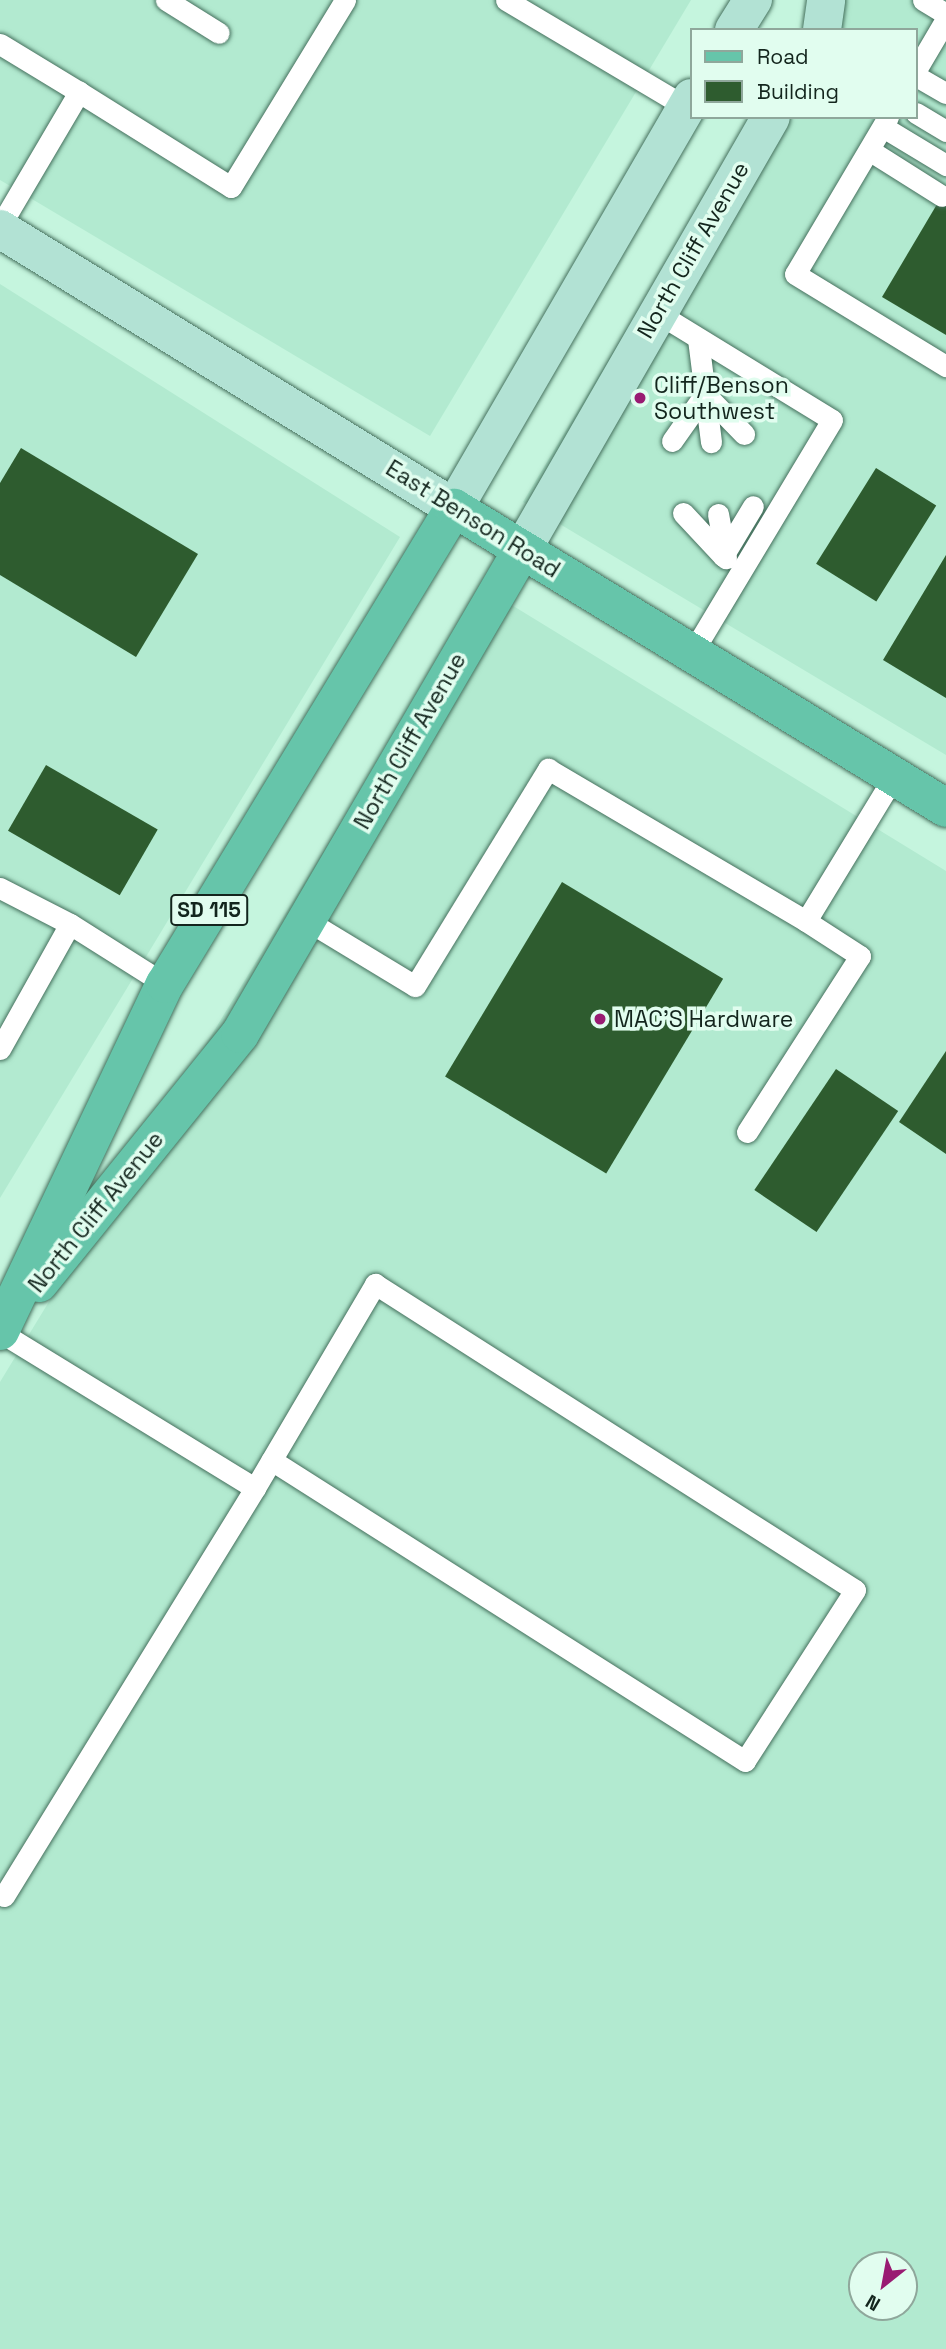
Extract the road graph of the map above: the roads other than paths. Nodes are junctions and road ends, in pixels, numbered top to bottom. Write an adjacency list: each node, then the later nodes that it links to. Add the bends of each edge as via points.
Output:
1 (166, 0): 11 (lane)
2 (345, 0): 15 (lane, via 231,187)
3 (506, 0): 17 (lane)
4 (753, 0): 9 (main road)
5 (826, 0): 10 (main road)
6 (923, 0): 7 (lane)
7 (946, 14)
8 (946, 19): 13 (lane)
9 (735, 28)
10 (822, 28)
11 (219, 33)
12 (0, 44): 15 (lane)
13 (918, 67)
14 (918, 77): 16 (lane)
15 (79, 92): 25 (lane)
16 (946, 93)
17 (689, 103): 34 (main road, North Cliff Avenue)
18 (918, 114): 21 (lane)
19 (770, 119): 26 (main road, North Cliff Avenue)
20 (885, 122): 22 (lane); 23 (lane)
21 (946, 131)
22 (869, 150): 24 (lane); 28 (lane, via 795,274)
23 (946, 165)
24 (942, 196)
25 (0, 227): 34 (main road, East Benson Road)
26 (656, 312): 27 (lane); 37 (main road, North Cliff Avenue)
27 (698, 339): 29 (lane); 39 (lane, via 832,420)
28 (946, 366)
29 (705, 394): 30 (lane); 31 (lane); 32 (lane)
30 (744, 434)
31 (672, 441)
32 (711, 442)
33 (752, 506): 38 (lane)
34 (454, 508): 37 (main road, East Benson Road); 47 (main road, North Cliff Avenue / SD 115)
35 (682, 513): 38 (lane)
36 (718, 514): 38 (lane)
37 (522, 550): 40 (main road, East Benson Road); 44 (main road, North Cliff Avenue)
38 (723, 556): 39 (lane)
39 (743, 568): 40 (lane)
40 (692, 653): 41 (main road, East Benson Road)
41 (894, 776): 42 (main road, East Benson Road); 45 (lane)
42 (946, 808)
43 (0, 888): 46 (lane)
44 (306, 920): 45 (lane, via 415,986 548,769); 50 (main road, North Cliff Avenue, via 240,1034)
45 (806, 921): 49 (lane, via 860,956)
46 (70, 924): 47 (lane); 48 (lane)
47 (165, 984): 50 (main road, North Cliff Avenue / SD 115)
48 (0, 1049)
49 (747, 1132)
50 (0, 1332): 52 (lane)
51 (271, 1460): 51 (lane, via 375,1284 855,1590 745,1761); 52 (lane)
52 (255, 1488): 53 (lane)
53 (4, 1896)

